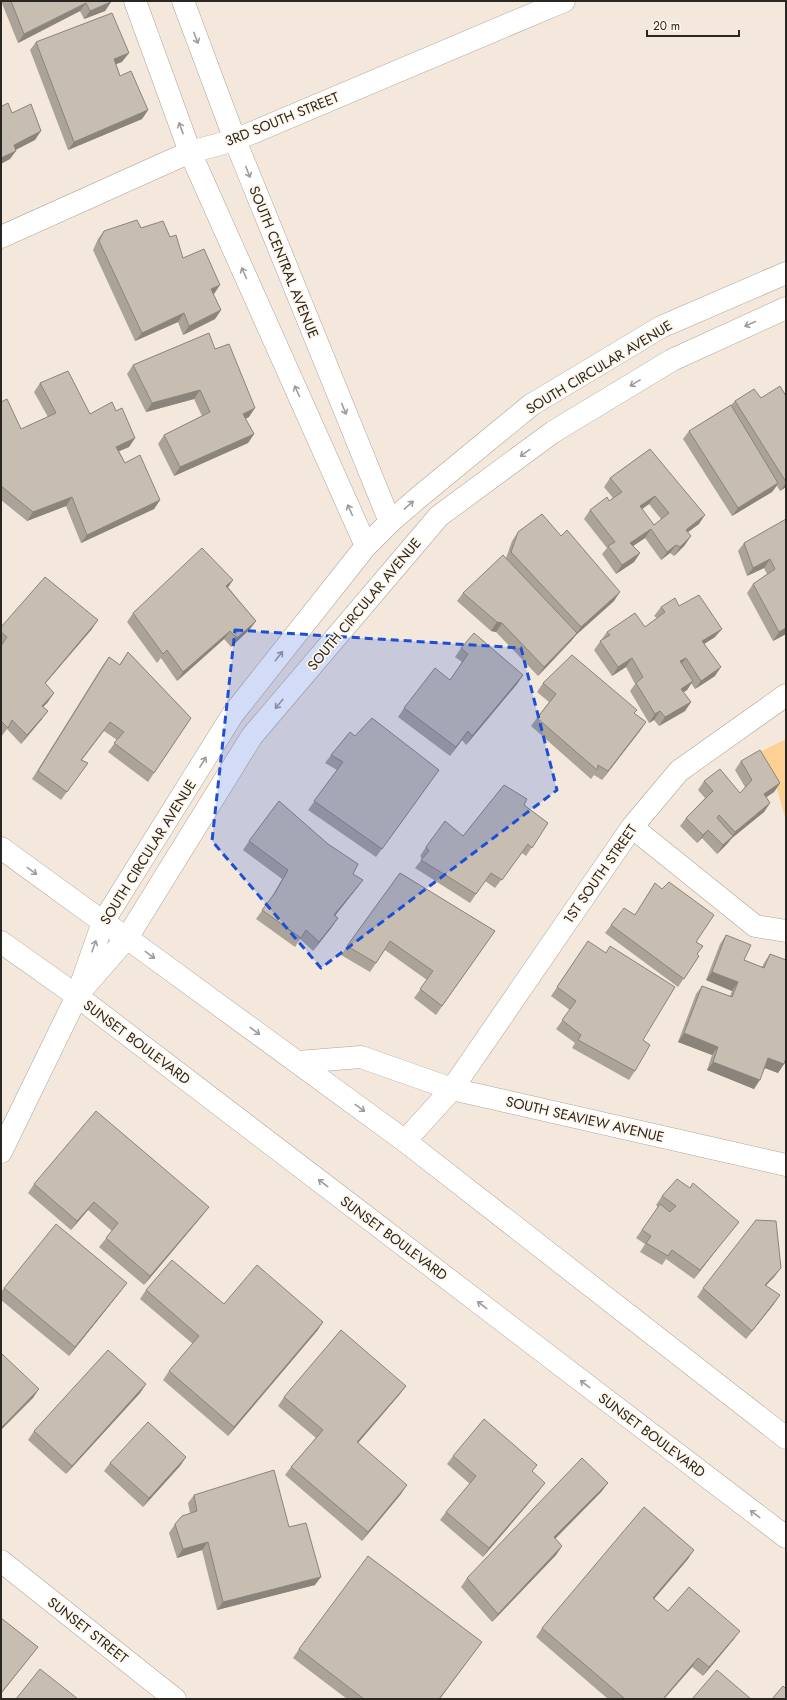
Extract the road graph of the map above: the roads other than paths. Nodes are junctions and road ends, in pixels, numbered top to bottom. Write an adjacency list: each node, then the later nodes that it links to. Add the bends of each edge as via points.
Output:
1 (135, 1): 5 (main road, one-way to 1)
2 (182, 1): 4 (main road, SOUTH CENTRAL AVENUE, one-way to 4)
3 (564, 1): 4 (main road, 3RD SOUTH STREET)
4 (235, 140): 5 (main road, 3RD SOUTH STREET); 9 (main road, SOUTH CENTRAL AVENUE, one-way to 9)
5 (190, 152): 6 (main road, 3RD SOUTH STREET); 10 (main road, one-way to 5)
6 (1, 237)
7 (786, 273): 9 (main road, SOUTH CIRCULAR AVENUE, one-way to 7, via 532,405 661,327)
8 (786, 308): 16 (main road, SOUTH CIRCULAR AVENUE, one-way to 16, via 672,360 554,432 439,516 252,736)
9 (390, 522): 10 (main road, SOUTH CIRCULAR AVENUE)
10 (366, 546): 14 (main road, SOUTH CIRCULAR AVENUE, one-way to 10, via 233,714)
11 (786, 695): 12 (main road, 1ST SOUTH STREET, via 679,771)
12 (632, 827): 15 (main road, via 755,926); 20 (main road, 1ST SOUTH STREET)
13 (1, 848): 14 (main road, one-way to 14)
14 (102, 922): 16 (main road); 18 (main road, SOUTH CIRCULAR AVENUE, one-way to 14)
15 (786, 931)
16 (127, 938): 18 (main road, SOUTH CIRCULAR AVENUE); 19 (main road, one-way to 19)
17 (1, 942): 18 (main road, SUNSET BOULEVARD)
18 (77, 996): 22 (main road); 25 (main road, SUNSET BOULEVARD, one-way to 18)
19 (298, 1062): 20 (main road, SOUTH SEAVIEW AVENUE, via 361,1056); 21 (main road, one-way to 21)
20 (452, 1089): 21 (main road); 23 (main road, SOUTH SEAVIEW AVENUE)
21 (404, 1141): 24 (main road)
22 (1, 1152)
23 (786, 1165)
24 (786, 1438)
25 (786, 1537)
26 (1, 1561): 27 (main road, SUNSET STREET)
27 (175, 1699)

